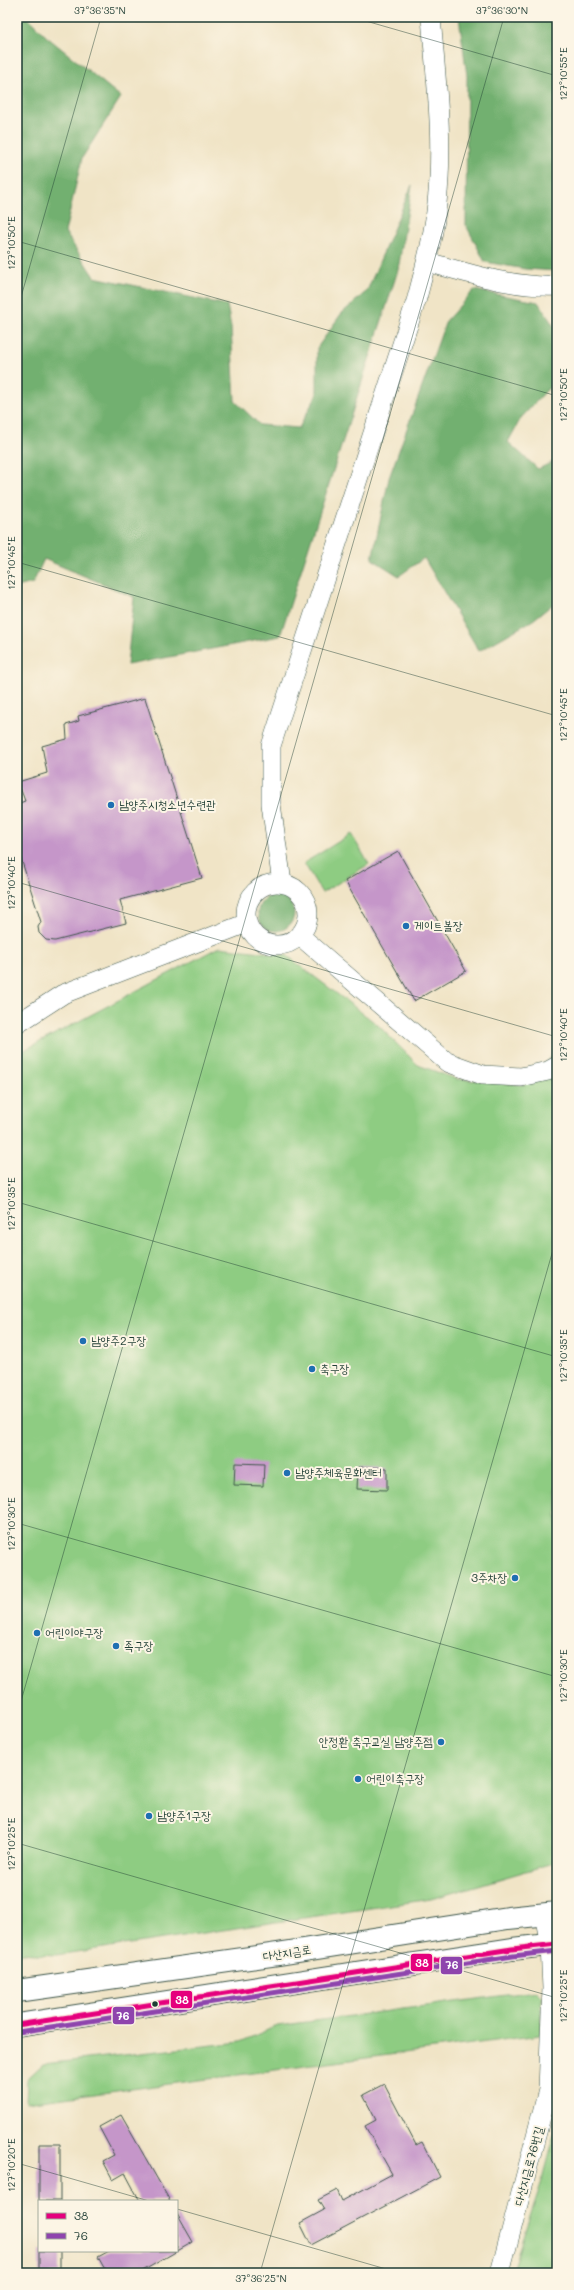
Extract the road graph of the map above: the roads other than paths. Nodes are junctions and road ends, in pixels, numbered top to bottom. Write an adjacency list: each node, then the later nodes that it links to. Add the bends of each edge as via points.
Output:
1 (431, 17): 2 (street, via 440,123 437,203)
2 (427, 262): 3 (street, via 492,280); 4 (street, via 271,746 271,804)
3 (557, 286)
4 (282, 883): 5 (street, via 273,882 254,892 248,900); 6 (street, via 293,887 306,902 307,922)
5 (247, 923): 6 (street, via 254,935 268,944 287,943); 7 (street, via 63,994)
6 (299, 936): 8 (street, via 447,1062 483,1075 521,1077 548,1071)
7 (17, 1024)
8 (557, 1066)
9 (551, 1914): 10 (street, 다산지금로76번길); 11 (street, 다산지금로)
10 (554, 1944): 12 (street); 13 (street, 다산지금로76번길, via 548,2090)
11 (17, 1991)
12 (17, 2025)
13 (500, 2273)

